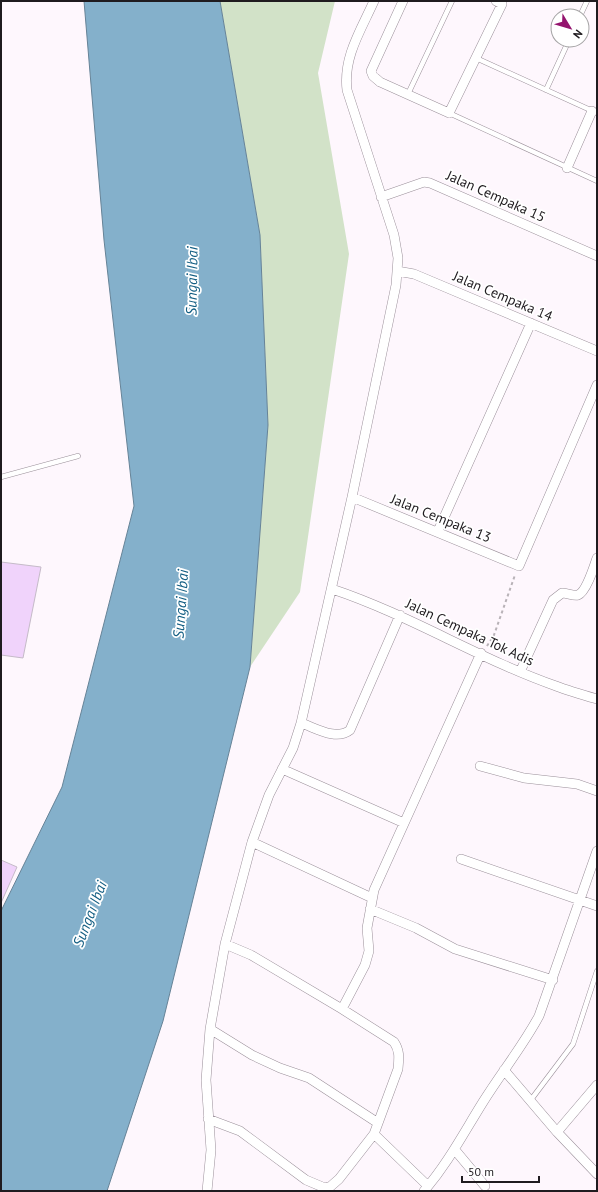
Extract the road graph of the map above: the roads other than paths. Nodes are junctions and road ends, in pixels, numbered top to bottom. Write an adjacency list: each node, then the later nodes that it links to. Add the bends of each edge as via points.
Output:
1 (374, 1): 13 (street, via 350,53 346,80)
2 (403, 1): 8 (street, via 371,71 380,82)
3 (452, 1): 8 (lane)
4 (501, 2): 6 (street)
5 (565, 48): 7 (lane)
6 (476, 58): 7 (lane); 10 (street)
7 (546, 90): 9 (lane)
8 (408, 94): 10 (street)
9 (594, 112): 11 (street)
10 (450, 113): 11 (lane)
11 (567, 168): 12 (lane)
12 (597, 181)
13 (381, 197): 14 (street, Jalan Cempaka 15, via 424,182 430,183); 15 (street, via 394,234 398,258)
14 (597, 256)
15 (397, 272): 16 (street, Jalan Cempaka 14, via 414,274); 21 (street)
16 (531, 323): 17 (street, Jalan Cempaka 14); 22 (street)
17 (597, 351)
18 (597, 386): 22 (street, Jalan Cempaka 13, via 519,566)
19 (78, 456): 20 (lane)
20 (1, 477)
21 (352, 497): 22 (street, Jalan Cempaka 13); 24 (street)
22 (438, 531)
23 (597, 558): 27 (street, via 585,589 580,594 562,593 553,600)
24 (332, 589): 25 (street, Jalan Cempaka Tok Adis); 29 (street)
25 (400, 615): 26 (street, Jalan Cempaka Tok Adis); 29 (street, via 350,730 345,735 338,736)
26 (481, 653): 27 (street, Jalan Cempaka Tok Adis); 33 (street)
27 (520, 672): 28 (street, Jalan Cempaka Tok Adis)
28 (597, 699)
29 (301, 723): 31 (street, via 293,748)
30 (480, 766): 32 (street, via 524,778 577,784)
31 (282, 769): 33 (street); 34 (street, via 269,794)
32 (597, 791)
33 (404, 823): 37 (street)
34 (252, 842): 37 (street); 41 (street)
35 (597, 851): 38 (street)
36 (461, 859): 38 (street)
37 (372, 898): 40 (street)
38 (579, 901): 39 (street); 43 (street)
39 (597, 906)
40 (370, 909): 43 (street, via 416,928 456,949); 44 (street, via 366,965)
41 (225, 944): 44 (street, via 251,955); 45 (street)
42 (597, 971): 48 (lane, via 573,1044)
43 (552, 980): 46 (street, via 539,1016)
44 (342, 1009): 50 (street, via 394,1042 398,1049 398,1069)
45 (210, 1029): 49 (street, via 206,1080); 50 (street, via 252,1055 308,1078)
46 (504, 1070): 48 (street); 53 (street)
47 (597, 1085): 51 (street)
48 (529, 1101): 51 (street)
49 (208, 1120): 52 (street, via 240,1131 306,1180 325,1188 339,1179); 57 (street, via 211,1150)
50 (378, 1123): 52 (street)
51 (557, 1132): 54 (street)
52 (374, 1134): 56 (street)
53 (455, 1150): 55 (street); 56 (street)
54 (597, 1174)
55 (485, 1186)
56 (426, 1188)
57 (207, 1191)

